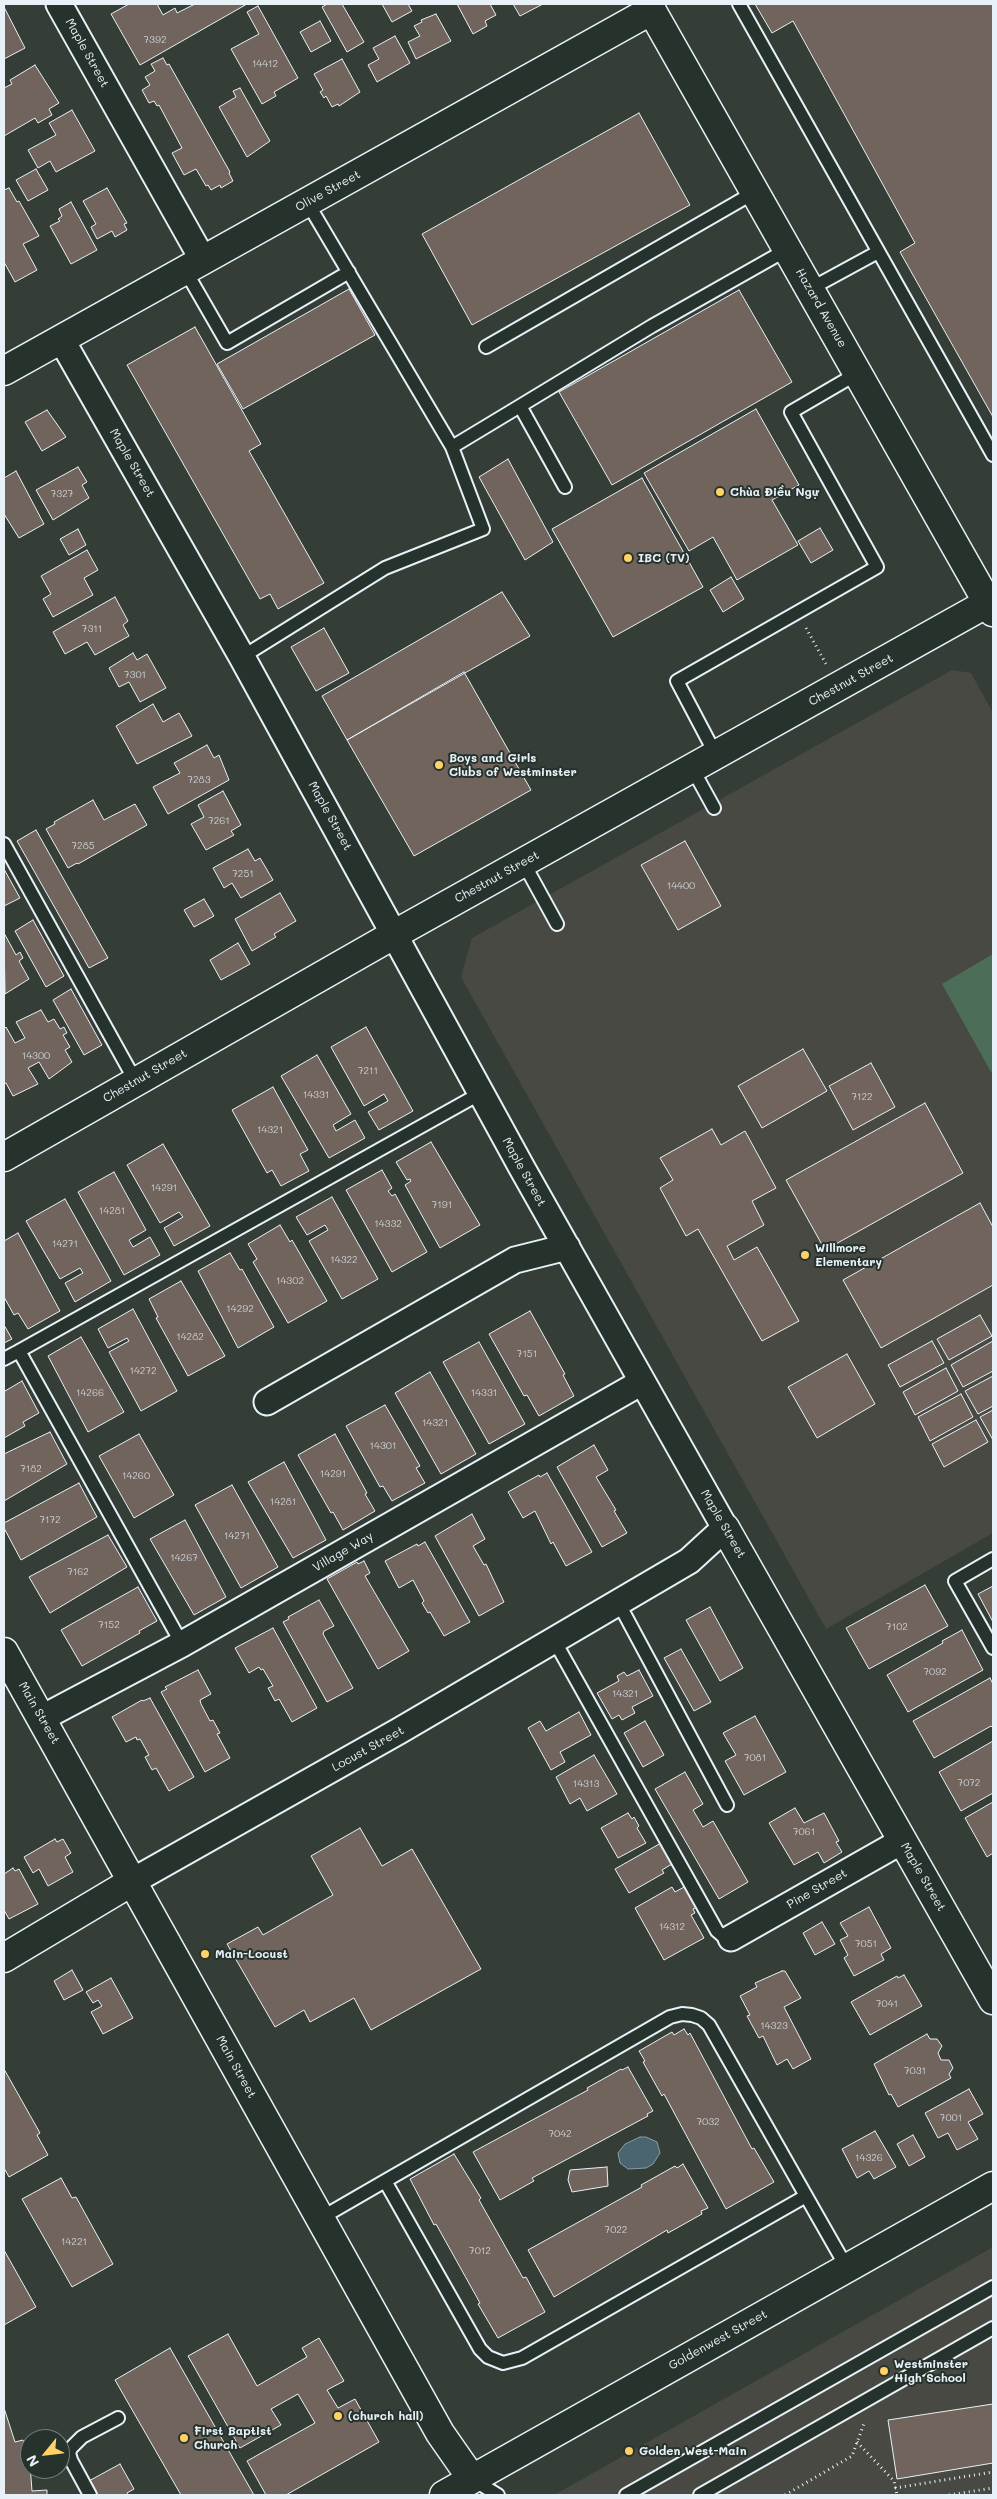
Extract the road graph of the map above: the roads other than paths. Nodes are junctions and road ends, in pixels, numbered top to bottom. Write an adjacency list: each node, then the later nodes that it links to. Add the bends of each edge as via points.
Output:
1 (60, 4): 8 (street, Maple Street)
2 (739, 4): 7 (lane)
3 (650, 7): 4 (street, Hazard Avenue); 5 (street, Olive Street)
4 (755, 192): 6 (street, Hazard Avenue); 12 (lane)
5 (307, 202): 8 (street, Olive Street); 9 (lane)
6 (788, 249): 10 (street, Hazard Avenue); 15 (lane)
7 (878, 252): 10 (lane); 17 (lane)
8 (194, 265): 9 (lane, via 227,343); 11 (street, Olive Street)
9 (350, 272): 16 (lane)
10 (810, 289): 14 (street, Hazard Avenue)
11 (62, 339): 13 (street, Olive Street); 20 (street, Maple Street)
12 (486, 347)
13 (4, 371)
14 (858, 373): 19 (street, Hazard Avenue); 21 (lane, via 791,412 877,566 677,681)
15 (520, 406): 16 (lane); 18 (lane)
16 (452, 447): 20 (lane, via 483,529 385,568)
17 (993, 455)
18 (565, 487)
19 (992, 605): 21 (street, Chestnut Street)
20 (242, 657): 27 (street, Maple Street)
21 (716, 755): 22 (street, Chestnut Street)
22 (692, 768): 23 (lane); 25 (street, Chestnut Street)
23 (714, 808)
24 (4, 844): 28 (lane)
25 (523, 862): 26 (lane); 27 (street, Chestnut Street)
26 (557, 924)
27 (395, 934): 28 (street, Chestnut Street); 29 (street, Maple Street)
28 (136, 1082): 30 (street, Chestnut Street)
29 (481, 1093): 31 (street, Maple Street); 32 (lane)
30 (4, 1157)
31 (567, 1248): 34 (street, Maple Street); 35 (street, via 515,1260)
32 (19, 1351): 33 (lane); 40 (lane)
33 (4, 1359)
34 (642, 1382): 36 (street, Maple Street); 40 (street, Village Way)
35 (268, 1402)
36 (724, 1528): 38 (street, Locust Street, via 689,1561); 45 (street, Maple Street)
37 (993, 1559): 41 (lane, via 955,1581)
38 (618, 1602): 39 (street, Locust Street); 44 (lane)
39 (554, 1640): 46 (street, Locust Street); 47 (lane, via 717,1931)
40 (182, 1644): 43 (street, Village Way)
41 (993, 1648)
42 (4, 1652): 43 (street, Main Street)
43 (42, 1718): 46 (street, Main Street)
44 (727, 1805)
45 (902, 1840): 47 (street, Pine Street); 49 (street, Maple Street)
46 (133, 1881): 48 (street, Locust Street); 53 (street, Main Street)
47 (731, 1938)
48 (4, 1958)
49 (993, 2000)
50 (385, 2181): 52 (lane, via 480,2349 488,2357 504,2363 522,2358); 52 (lane, via 670,2017 682,2014 701,2018 709,2025); 53 (lane)
51 (993, 2186): 54 (street, Goldenwest Street)
52 (806, 2196): 54 (lane)
53 (320, 2218): 58 (street, Main Street, via 440,2433)
54 (847, 2268): 58 (street, Goldenwest Street)
55 (993, 2287): 62 (lane)
56 (993, 2328): 63 (lane)
57 (118, 2418): 59 (lane, via 82,2437 69,2453)
58 (474, 2487): 60 (street, Goldenwest Street); 61 (lane)
59 (90, 2495)
60 (444, 2495)
61 (498, 2495)
62 (626, 2495)
63 (700, 2495)

